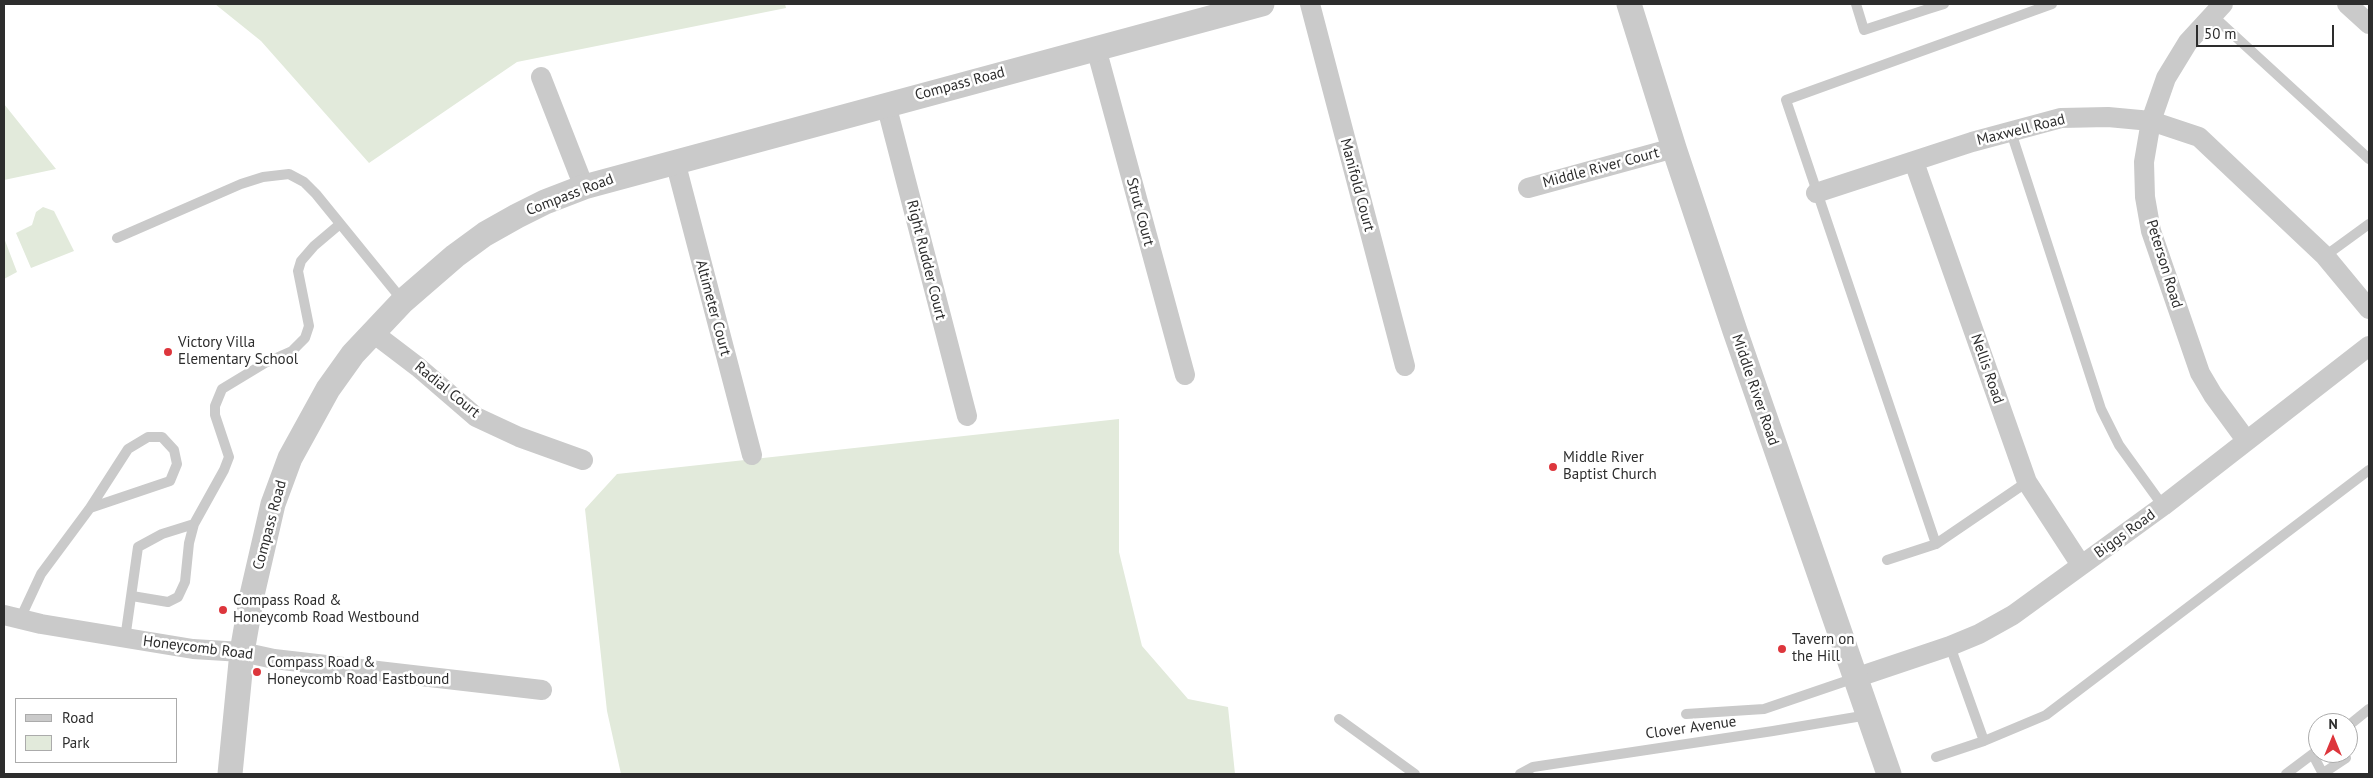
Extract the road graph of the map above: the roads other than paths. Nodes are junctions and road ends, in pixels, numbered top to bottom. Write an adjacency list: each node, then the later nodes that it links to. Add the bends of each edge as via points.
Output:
1 (1262, 4): 11 (street, Compass Road)
2 (1310, 4): 31 (street, Manifold Court)
3 (1629, 4): 16 (street, Middle River Road)
4 (1856, 4): 8 (lane, via 1864,30)
5 (1944, 4): 8 (lane)
6 (2052, 4): 22 (lane, via 1786,100)
7 (2347, 4): 10 (street)
8 (1928, 6)
9 (2218, 9): 14 (street, Peterson Road, via 2188,42 2166,78); 17 (lane)
10 (2369, 24)
11 (1096, 48): 13 (street, Compass Road); 32 (street, Strut Court)
12 (541, 77): 20 (street)
13 (886, 104): 18 (street, Compass Road); 33 (street, Right Rudder Court)
14 (2151, 121): 15 (street, Maxwell Road, via 2108,117 2061,118); 26 (street, Maxwell Road, via 2199,138); 34 (street, Peterson Road, via 2144,162 2145,197 2151,231 2200,373)
15 (2011, 132): 19 (street, Maxwell Road); 39 (lane, via 2101,409 2118,445)
16 (1674, 148): 21 (street, Middle River Court); 50 (street, Middle River Road)
17 (2369, 159)
18 (675, 161): 20 (street, Compass Road); 35 (street, Altimeter Court)
19 (1914, 162): 22 (street, Maxwell Road); 38 (street, Nellis Road)
20 (584, 187): 27 (street, Compass Road, via 545,202 485,234 432,274)
21 (1528, 188)
22 (1816, 193): 42 (lane)
23 (340, 224): 25 (lane, via 304,182 289,174 279,174 241,184); 27 (lane); 41 (lane, via 314,246 298,270 309,326 305,338 292,351 222,388 215,414 228,457)
24 (2369, 224): 26 (lane)
25 (117, 238)
26 (2325, 256): 28 (street, Maxwell Road)
27 (403, 301): 29 (street, Compass Road)
28 (2369, 309)
29 (372, 332): 36 (street, Radial Court, via 476,417 519,437); 49 (street, Compass Road, via 328,390 290,458 271,512)
30 (2369, 346): 34 (street, Biggs Road)
31 (1405, 366)
32 (1185, 375)
33 (967, 416)
34 (2246, 440): 39 (street, Biggs Road)
35 (752, 455)
36 (583, 460)
37 (2369, 470): 57 (lane, via 2046,715)
38 (2027, 482): 42 (lane); 44 (street, Nellis Road)
39 (2163, 506): 44 (street, Biggs Road)
40 (90, 508): 40 (lane, via 170,481 177,464 174,450 162,437 148,437 128,449); 46 (lane)
41 (194, 524): 45 (lane, via 162,534 138,547); 45 (lane, via 185,582 178,597 168,602)
42 (1936, 544): 43 (lane)
43 (1887, 560)
44 (2081, 565): 48 (street, Biggs Road, via 2013,615)
45 (132, 596): 47 (lane)
46 (12, 617): 47 (street, Honeycomb Road)
47 (125, 639): 49 (street, Honeycomb Road)
48 (1950, 646): 50 (street, Biggs Road); 57 (lane)
49 (242, 652): 51 (street, Honeycomb Road, via 274,659); 61 (street, Compass Road)
50 (1855, 678): 53 (lane, via 1764,709); 54 (street, Middle River Road)
51 (542, 690)
52 (2369, 709): 55 (lane)
53 (1686, 714)
54 (1868, 714): 63 (lane, Clover Avenue, via 1533,767); 64 (street, Middle River Road)
55 (2358, 718)
56 (1339, 720): 62 (lane)
57 (1984, 741): 58 (lane)
58 (1936, 757)
59 (2308, 758): 65 (lane)
60 (2339, 763): 66 (lane)
61 (230, 774)
62 (1415, 774)
63 (1520, 774)
64 (1889, 774)
65 (2286, 774)
66 (2323, 774)

